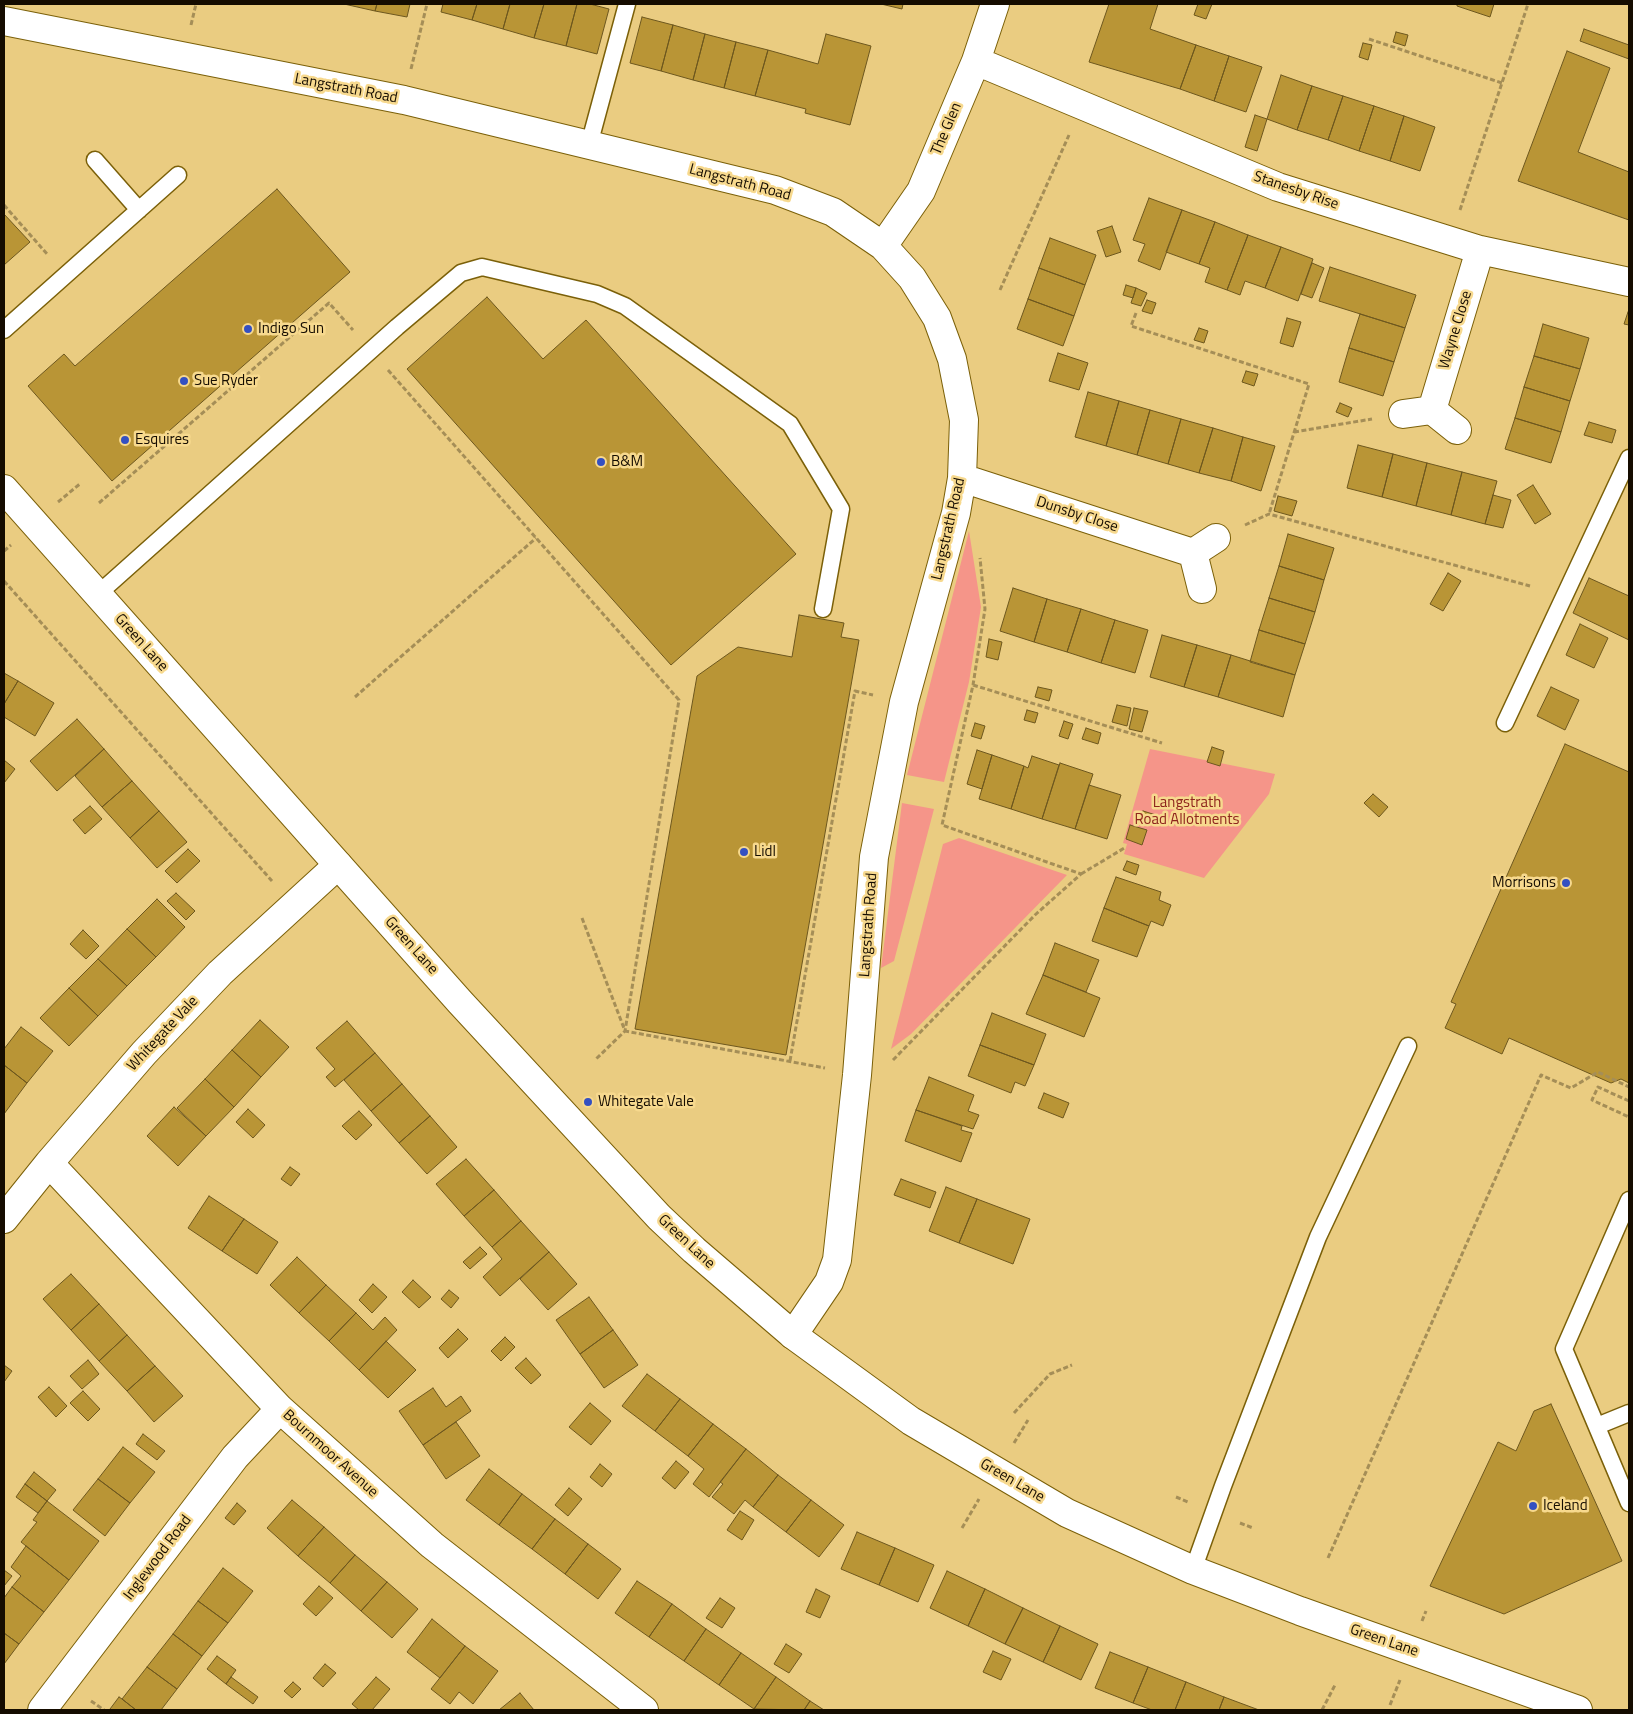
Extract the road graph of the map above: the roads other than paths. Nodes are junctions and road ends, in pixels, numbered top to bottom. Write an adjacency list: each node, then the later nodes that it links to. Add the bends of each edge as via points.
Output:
1 (626, 4): 5 (lane)
2 (995, 4): 4 (street, The Glen)
3 (4, 21): 5 (street, Langstrath Road, via 404,100)
4 (976, 62): 9 (street, The Glen, via 921,191); 10 (street, Stanesby Rise, via 1278,187)
5 (588, 145): 9 (street, Langstrath Road, via 775,190 833,212)
6 (94, 160): 8 (lane)
7 (178, 176): 8 (lane)
8 (139, 210): 12 (lane)
9 (883, 246): 17 (street, Langstrath Road, via 912,278 932,310 952,359 964,420)
10 (1480, 250): 11 (street, Stanesby Rise); 13 (street, Wayne Close)
11 (1629, 282)
12 (4, 330)
13 (1432, 410): 14 (street); 15 (street)
14 (1403, 414)
15 (1457, 430)
16 (1629, 458): 24 (lane, via 1564,581)
17 (962, 478): 20 (street, Dunsby Close); 30 (street, Langstrath Road, via 956,513 904,702 874,857 857,1075 837,1260 829,1282)
18 (4, 489): 22 (street, Green Lane)
19 (1216, 538): 20 (street)
20 (1192, 552): 21 (street)
21 (1202, 589)
22 (98, 594): 23 (lane, via 461,273 482,267 597,294 625,306 790,424 841,509); 25 (street, Green Lane)
23 (823, 609)
24 (1505, 723)
25 (338, 865): 27 (street, Whitegate Vale, via 220,972 144,1053); 30 (street, Green Lane, via 659,1218)
26 (1408, 1046): 35 (lane, via 1318,1237)
27 (49, 1163): 29 (street, Whitegate Vale); 31 (street, Bournmoor Avenue)
28 (1629, 1200): 33 (lane, via 1564,1349)
29 (4, 1219)
30 (793, 1335): 35 (street, Green Lane, via 911,1421 1067,1514)
31 (280, 1409): 36 (street, Inglewood Road, via 235,1457); 37 (street, Bournmoor Avenue, via 432,1545)
32 (1629, 1412): 33 (lane)
33 (1597, 1426): 34 (lane)
34 (1629, 1503)
35 (1193, 1570): 38 (street, Green Lane)
36 (42, 1710)
37 (644, 1710)
38 (1578, 1710)

